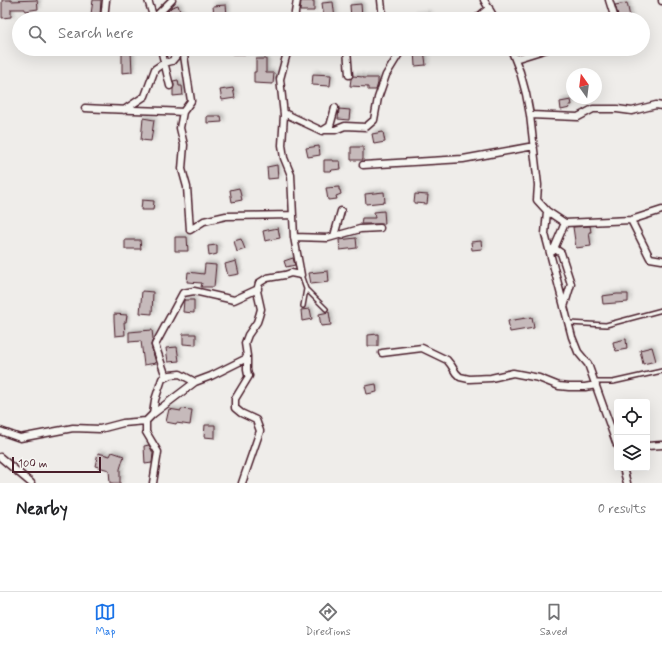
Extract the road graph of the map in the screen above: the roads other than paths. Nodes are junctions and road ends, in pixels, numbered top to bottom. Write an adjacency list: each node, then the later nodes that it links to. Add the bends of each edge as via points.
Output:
1 (106, 0): 9 (street)
2 (148, 0): 10 (street)
3 (172, 0): 11 (street)
4 (298, 0): 12 (street)
5 (381, 0): 13 (street)
6 (484, 0): 8 (street)
7 (609, 0): 16 (street)
8 (489, 8): 14 (street); 15 (street)
9 (105, 12)
10 (152, 12)
11 (160, 12)
12 (295, 12)
13 (382, 12)
14 (484, 12)
15 (491, 12)
16 (613, 12)
17 (162, 56): 26 (street)
18 (176, 56): 26 (street, via 172,61)
19 (183, 56): 33 (street, via 191,101)
20 (286, 56): 34 (street, via 280,79)
21 (348, 56): 27 (street)
22 (398, 56): 36 (street, via 386,76 374,120 366,127 345,126)
23 (514, 56): 25 (street)
24 (525, 56): 25 (street)
25 (515, 59): 35 (street)
26 (164, 63): 28 (street); 32 (street, via 155,69 145,96)
27 (349, 75)
28 (170, 86)
29 (662, 106): 35 (street, via 656,105 632,112 593,109 578,117)
30 (85, 108): 32 (street)
31 (335, 108): 36 (street, via 330,126)
32 (124, 110): 33 (street)
33 (183, 112): 42 (street, via 180,128 184,145 182,169 187,187 190,230 204,221 226,216)
34 (284, 113): 36 (street); 42 (street, via 282,145 291,175)
35 (530, 115): 37 (street)
36 (324, 130)
37 (534, 146): 38 (street, via 463,159); 41 (street, via 537,200)
38 (363, 165)
39 (662, 210): 43 (street)
40 (341, 211): 46 (street)
41 (546, 211): 44 (street); 49 (street, via 545,234)
42 (292, 215): 47 (street)
43 (631, 220): 44 (street); 50 (street, via 650,258)
44 (565, 223): 48 (street)
45 (380, 228): 46 (street, via 360,229)
46 (334, 236): 47 (street)
47 (294, 237): 51 (street)
48 (554, 248): 49 (street); 55 (street, via 561,253 571,284)
49 (551, 257): 55 (street)
50 (662, 260)
51 (301, 276): 52 (street, via 291,273 267,278 259,283); 53 (lane)
52 (258, 289): 60 (street, via 260,308 257,322 246,338); 62 (street, via 234,300 194,291 183,293 155,345)
53 (306, 289): 54 (lane); 56 (lane)
54 (303, 306)
55 (564, 308): 58 (street)
56 (326, 309)
57 (662, 310): 58 (lane, via 606,325)
58 (568, 323): 64 (street, via 578,352 588,364)
59 (382, 354): 64 (street, via 422,348 447,360 460,377 469,379 491,378 513,372 564,386 585,387)
60 (247, 358): 63 (street); 75 (street, via 249,376 235,399 235,408 256,420 260,431)
61 (662, 371): 64 (lane, via 613,382)
62 (166, 377): 63 (street, via 180,374); 65 (street, via 162,379)
63 (195, 382): 65 (street)
64 (595, 383): 68 (street)
65 (153, 414): 66 (street)
66 (146, 422): 67 (street, via 123,423 100,429 73,428 20,438); 74 (street, via 146,432 158,452)
67 (0, 431)
68 (614, 437)
69 (662, 445): 70 (street)
70 (650, 446)
71 (0, 457): 73 (street)
72 (624, 471): 76 (street)
73 (31, 483)
74 (153, 483)
75 (242, 483)
76 (628, 483)

